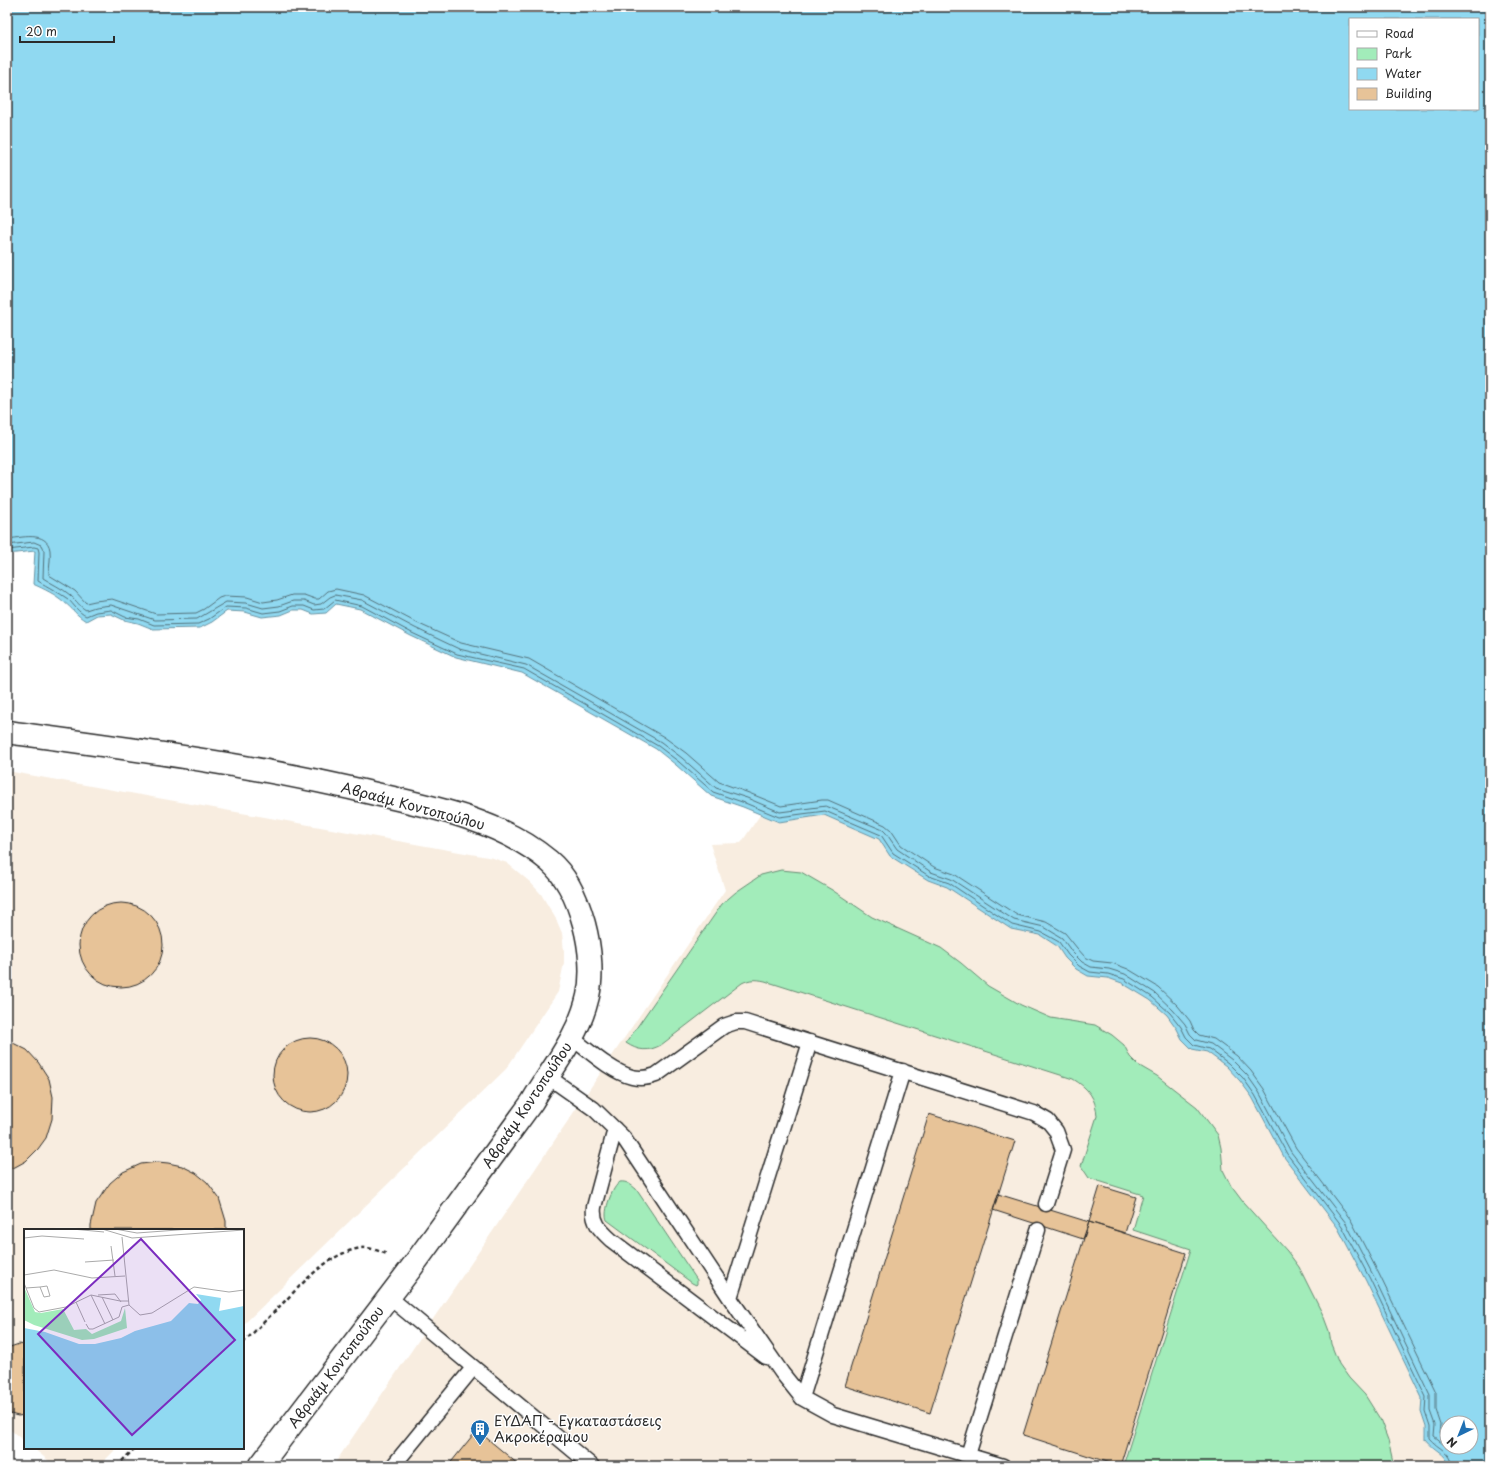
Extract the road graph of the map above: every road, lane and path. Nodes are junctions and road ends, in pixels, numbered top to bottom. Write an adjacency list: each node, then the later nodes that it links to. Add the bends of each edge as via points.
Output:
1 (7, 732): 2 (street, Αβραάμ Κοντοπούλου, via 199,758 345,786 454,814 486,825 531,847 551,863 568,883 584,928 589,951 588,996)
2 (572, 1038): 3 (lane, via 617,1071 630,1077 643,1078 656,1075 730,1023 744,1022); 5 (street, Αβραάμ Κοντοπούλου)
3 (810, 1042): 4 (lane); 11 (lane)
4 (903, 1071): 7 (lane, via 1034,1113 1048,1121 1059,1137 1063,1150); 15 (lane)
5 (547, 1076): 6 (lane, via 588,1104); 9 (street, Αβραάμ Κοντοπούλου, via 532,1102)
6 (615, 1129): 11 (lane); 13 (lane, via 594,1207 595,1221 599,1229)
7 (1046, 1204)
8 (1038, 1230): 17 (lane)
9 (412, 1267): 10 (street, Αβραάμ Κοντοπούλου); 12 (path, via 376,1250 361,1248 344,1253 312,1274)
10 (389, 1297): 14 (lane); 19 (street, Αβραάμ Κοντοπούλου)
11 (730, 1298): 13 (lane)
12 (244, 1341)
13 (776, 1364): 15 (lane)
14 (474, 1368): 20 (lane); 21 (lane)
15 (802, 1398): 17 (lane, via 833,1415)
16 (135, 1449): 18 (path)
17 (968, 1456): 22 (lane)
18 (117, 1466)
19 (260, 1466)
20 (394, 1466)
21 (592, 1466)
22 (1003, 1466)

